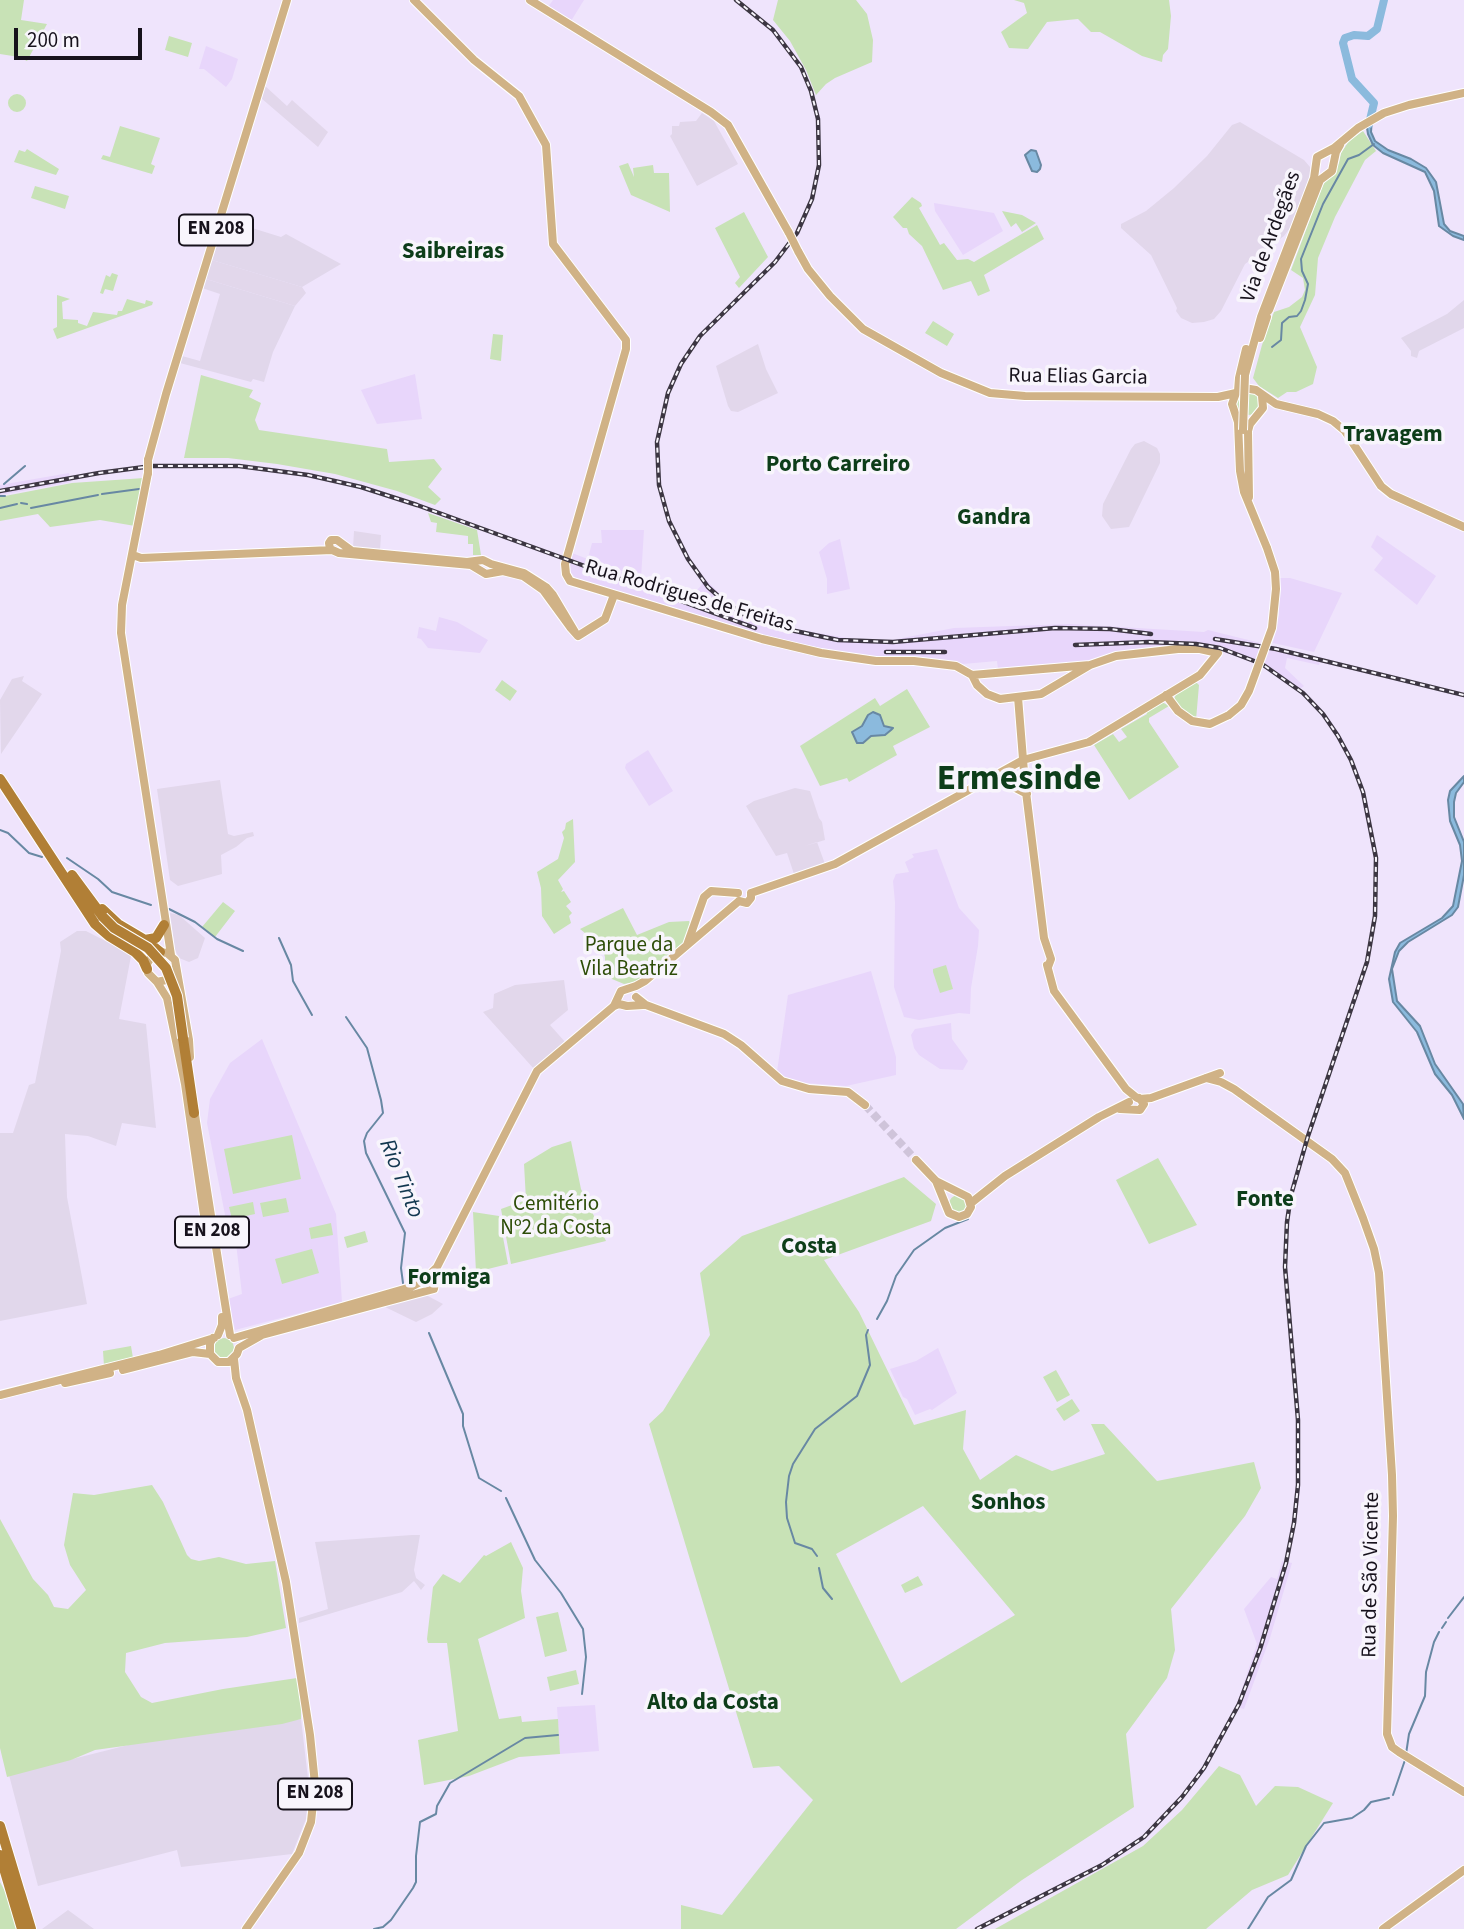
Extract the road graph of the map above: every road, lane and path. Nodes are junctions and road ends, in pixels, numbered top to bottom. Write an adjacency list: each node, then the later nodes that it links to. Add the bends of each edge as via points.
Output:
1 (287, 0): 22 (main road, EN 208, bridge, via 163,405 148,460)
2 (414, 0): 23 (main road, Rua Rodrigues de Freitas, via 474,60 519,96 546,145 553,244 624,335 627,344 565,569 570,581)
3 (530, 0): 15 (main road, Rua Elias Garcia, bridge, via 723,120 736,135 808,269 863,329 941,373 1003,395)
4 (1464, 93): 5 (main road, Via de Ardegães, via 1384,113)
5 (1344, 140): 6 (main road, Via de Ardegães); 7 (main road, Via de Ardegães)
6 (1324, 154): 7 (main road, Via de Ardegães); 8 (main road, Via de Ardegães, via 1317,157)
7 (1334, 159): 9 (main road, Via de Ardegães, via 1332,171)
8 (1316, 168): 9 (main road, Via de Ardegães); 10 (main road, Via de Ardegães)
9 (1325, 174): 10 (main road, Via de Ardegães)
10 (1283, 267): 11 (main road, Via de Ardegães)
11 (1264, 317): 12 (main road, Via de Ardegães, via 1250,377); 13 (main road, Via de Ardegães, via 1244,356); 20 (main road, Via de Ardegães, bridge, via 1245,376)
12 (1253, 388): 13 (main road); 14 (main road)
13 (1237, 392): 15 (main road, Rua Elias Garcia); 17 (main road)
14 (1262, 396): 16 (main road); 18 (main road)
15 (1218, 397): 17 (main road, Rua Elias Garcia)
16 (1276, 404): 18 (main road); 21 (main road, via 1333,421 1345,430 1381,486)
17 (1233, 407): 19 (main road, via 1245,419); 20 (main road)
18 (1263, 408): 19 (main road)
19 (1255, 417): 20 (main road, via 1248,431)
20 (1248, 502): 26 (main road, bridge, via 1275,572 1276,589 1272,628 1249,691 1241,705 1210,724 1192,721)
21 (1464, 527)
22 (133, 555): 23 (main road, via 336,549 480,564 486,574 491,569 533,581 577,634 605,619); 37 (main road, EN 208, via 121,633)
23 (614, 595): 25 (main road, Rua Rodrigues de Freitas, via 821,653 876,662 953,665)
24 (1073, 671): 25 (main road); 26 (main road, Rua Rodrigues de Freitas, via 1112,656 1193,648 1218,653 1202,673); 27 (main road, Rua Rodrigues de Freitas, via 1041,694)
25 (972, 675): 27 (main road, Rua Rodrigues de Freitas, via 987,694 1000,699)
26 (1166, 695): 28 (main road, via 1089,741)
27 (1017, 697): 28 (main road)
28 (1023, 760): 30 (main road); 33 (main road)
29 (0, 769): 35 (highway)
30 (994, 778): 33 (main road); 36 (main road, via 835,864 751,893 747,903)
31 (0, 779): 34 (highway)
32 (0, 787): 34 (highway)
33 (1027, 794): 52 (main road, via 1054,990)
34 (22, 810): 35 (highway)
35 (66, 870): 38 (highway, via 106,914); 42 (highway, via 95,924 135,951); 50 (highway, bridge, via 101,918 148,948 166,968 177,996)
36 (738, 897): 39 (main road); 39 (main road, via 715,891 704,897)
37 (164, 920): 38 (highway, via 156,938); 40 (main road, EN 208); 41 (main road, EN 208)
38 (145, 940): 40 (highway)
39 (687, 945): 44 (main road)
40 (161, 952): 41 (main road); 42 (main road, via 152,956)
41 (172, 955): 43 (main road, EN 208)
42 (147, 968): 45 (main road, EN 208)
43 (176, 971): 45 (main road, via 171,979); 54 (main road, EN 208, via 189,1040)
44 (645, 981): 46 (main road); 47 (main road)
45 (158, 982): 51 (main road, EN 208, via 167,998)
46 (629, 988): 47 (main road); 48 (main road, via 621,991)
47 (636, 996): 48 (main road); 49 (main road)
48 (621, 1004): 49 (main road); 62 (main road, via 537,1071)
49 (646, 1005): 53 (main road, via 723,1034 782,1081 848,1092)
50 (181, 1039): 51 (highway); 54 (highway)
51 (185, 1084): 66 (main road, EN 208, via 222,1319)
52 (1138, 1101): 57 (main road, via 1089,1123); 75 (main road, Rua de São Vicente, via 1220,1077 1332,1159 1352,1187 1380,1273 1393,1509 1387,1734 1392,1747)
53 (865, 1105)
54 (194, 1113): 67 (main road, EN 208)
55 (916, 1160): 56 (main road)
56 (936, 1181): 58 (main road); 60 (main road)
57 (993, 1183): 59 (main road); 61 (main road)
58 (956, 1192): 59 (main road); 60 (main road)
59 (965, 1194): 61 (main road)
60 (946, 1202): 61 (main road, via 949,1213 959,1217 969,1211)
61 (971, 1203)
62 (437, 1267): 63 (main road); 64 (main road)
63 (425, 1279): 64 (main road); 65 (main road, via 423,1287); 67 (main road, via 411,1287)
64 (435, 1281): 65 (main road)
65 (428, 1291): 68 (main road, via 262,1335)
66 (216, 1336): 67 (main road); 69 (main road, EN 208); 73 (main road, via 171,1352)
67 (232, 1336): 68 (main road, EN 208)
68 (239, 1348): 70 (main road)
69 (210, 1354): 71 (main road, EN 208); 73 (main road, via 193,1352)
70 (234, 1359): 71 (main road); 72 (main road, EN 208)
71 (224, 1363): 72 (main road, EN 208)
72 (236, 1378): 81 (main road, EN 208, via 286,1582 316,1784 311,1822 299,1853)
73 (37, 1385): 74 (main road)
74 (0, 1395)
75 (1464, 1792)
76 (0, 1826): 80 (highway)
77 (0, 1855): 79 (highway)
78 (1464, 1870): 82 (main road)
79 (22, 1929)
80 (31, 1929)
81 (246, 1929)
82 (1383, 1929)

